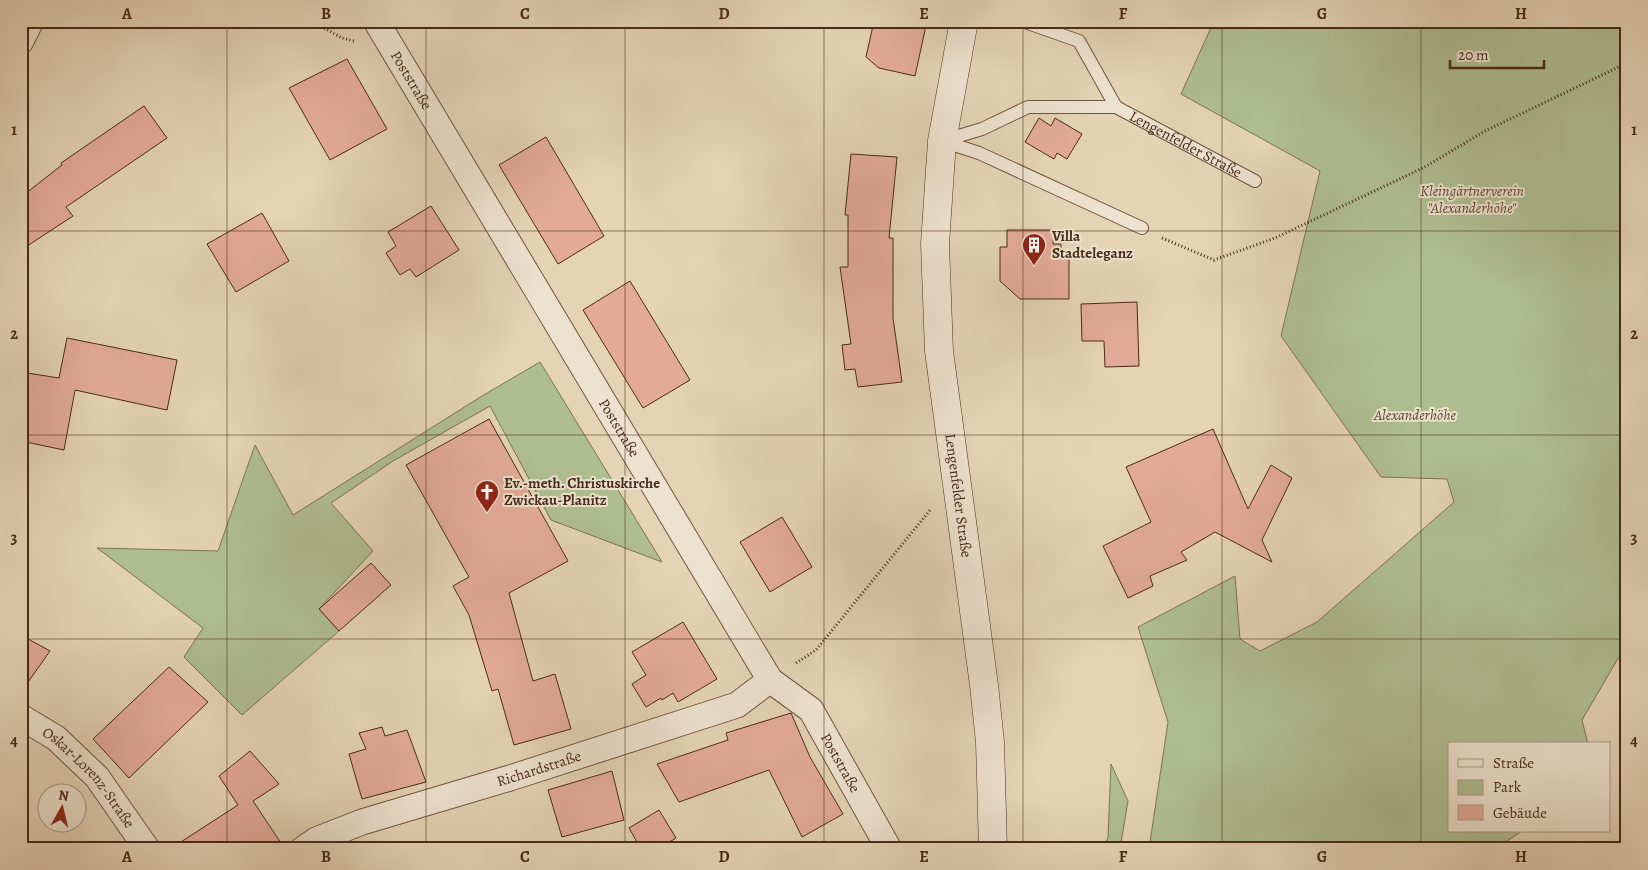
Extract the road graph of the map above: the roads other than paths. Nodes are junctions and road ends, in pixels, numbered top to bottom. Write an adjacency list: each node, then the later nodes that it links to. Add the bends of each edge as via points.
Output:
1 (31, 21): 5 (street)
2 (376, 21): 10 (street, Poststraße)
3 (964, 21): 7 (main road, Lengenfelder Straße)
4 (1022, 21): 6 (lane, Lengenfelder Straße, via 1079,41)
5 (21, 41)
6 (1116, 107): 7 (lane, Lengenfelder Straße, via 1028,107 982,129); 8 (lane, Lengenfelder Straße)
7 (942, 141): 9 (lane, via 979,153); 15 (main road, Lengenfelder Straße, via 935,244 939,342 984,685 990,742)
8 (1255, 181)
9 (1142, 228)
10 (770, 680): 13 (street, Richardstraße, via 737,705 362,822 316,840); 14 (street, Poststraße, via 811,710)
11 (21, 717): 12 (street, Oskar-Lorenz-Straße, via 56,738 97,777)
12 (147, 849)
13 (303, 849)
14 (889, 849)
15 (993, 849)

